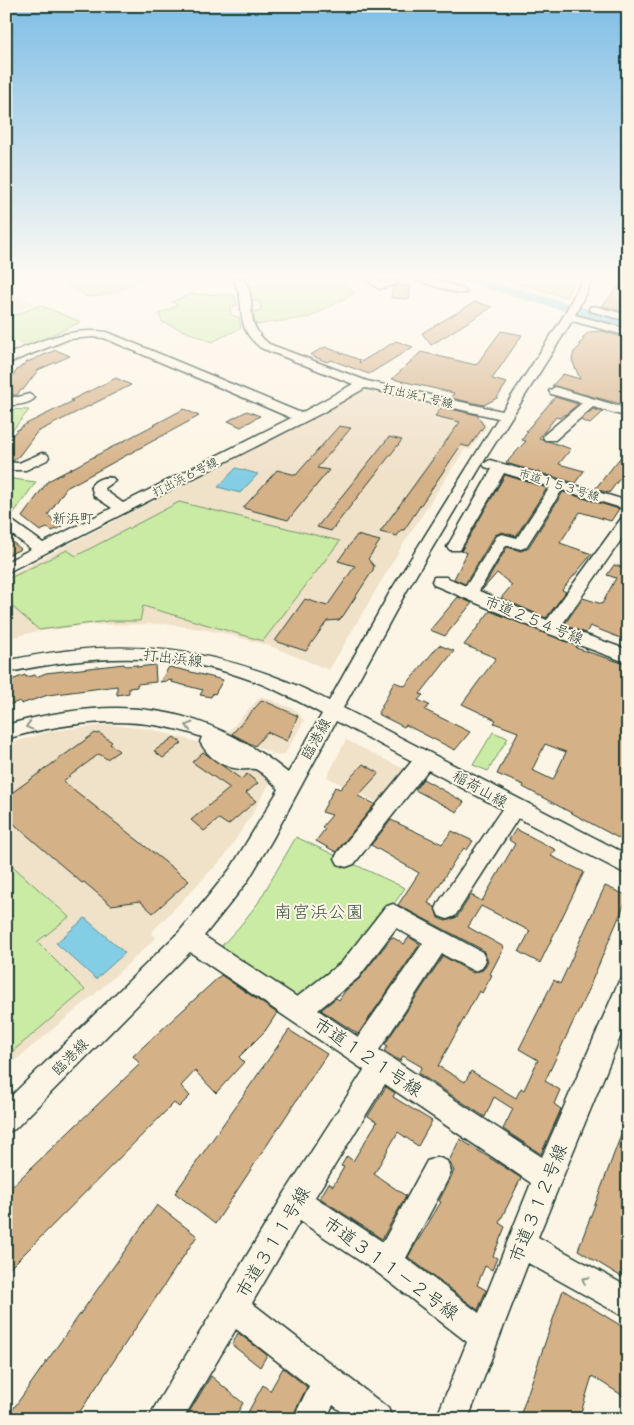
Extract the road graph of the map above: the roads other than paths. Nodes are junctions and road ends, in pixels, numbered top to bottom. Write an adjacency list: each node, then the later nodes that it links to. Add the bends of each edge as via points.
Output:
1 (41, 344): 5 (street)
2 (129, 344): 13 (street)
3 (265, 344): 6 (street, 打出浜１号線)
4 (551, 344): 12 (street, 臨港線)
5 (6, 360)
6 (363, 384): 12 (street, 打出浜１号線); 13 (street, 打出浜６号線)
7 (555, 391): 10 (street)
8 (28, 398): 9 (street)
9 (6, 401)
10 (591, 402): 11 (street); 14 (street)
11 (628, 413)
12 (506, 416): 31 (street, 臨港線, via 398,592)
13 (301, 418): 20 (street, 打出浜６号線)
14 (550, 437)
15 (42, 457): 16 (street, via 21,467)
16 (6, 466)
17 (108, 481): 20 (street, via 98,486 99,493)
18 (558, 485): 19 (street, 市道１５３号線); 23 (street, 市道１５３号線, via 495,466); 27 (street, via 521,544 502,538)
19 (628, 506)
20 (122, 509): 24 (street, 打出浜６号線)
21 (628, 519): 28 (street)
22 (6, 523): 24 (street)
23 (454, 547)
24 (42, 550): 25 (street, 打出浜６号線)
25 (6, 568)
26 (440, 581): 27 (street, 市道２５４号線)
27 (470, 593): 28 (street, 市道２５４号線)
28 (550, 628): 29 (street, 市道２５４号線)
29 (628, 657)
30 (6, 667): 31 (street, 打出浜線, via 86,654 136,653 180,657 256,675)
31 (332, 711): 33 (street, 稲荷山線); 34 (street, 臨港線)
32 (6, 732): 34 (street, one-way to 32, via 259,761 244,763 221,756 210,742 213,735 158,718 125,713 89,714)
33 (425, 759): 35 (street, 稲荷山線); 36 (street)
34 (290, 786): 39 (street, 臨港線, via 239,875)
35 (514, 808): 37 (street, 稲荷山線); 38 (street)
36 (346, 858)
37 (628, 866)
38 (447, 908)
39 (188, 938): 43 (street, 市道１２１号線); 45 (street, 臨港線)
40 (438, 940): 41 (street); 43 (street, via 393,914 350,970); 44 (street, 市道３１１号線)
41 (474, 960)
42 (628, 990): 47 (street, 市道３１２号線)
43 (299, 1010): 44 (street, 市道１２１号線)
44 (372, 1060): 47 (street, 市道１２１号線); 48 (street, 市道３１１号線)
45 (6, 1120)
46 (437, 1171): 50 (street)
47 (548, 1177): 49 (street, 市道３１２号線)
48 (296, 1201): 50 (street, 市道３１１－２号線); 52 (street, 市道３１１号線)
49 (521, 1243): 51 (street, one-way to 49); 53 (street, 市道３１２号線)
50 (388, 1263): 53 (street, 市道３１１－２号線)
51 (628, 1304)
52 (234, 1308): 54 (street); 55 (street, 市道３１１号線)
53 (484, 1336): 58 (street, 市道３１２号線)
54 (328, 1381): 56 (street); 57 (street)
55 (165, 1419)
56 (309, 1419)
57 (377, 1419)
58 (452, 1419)

